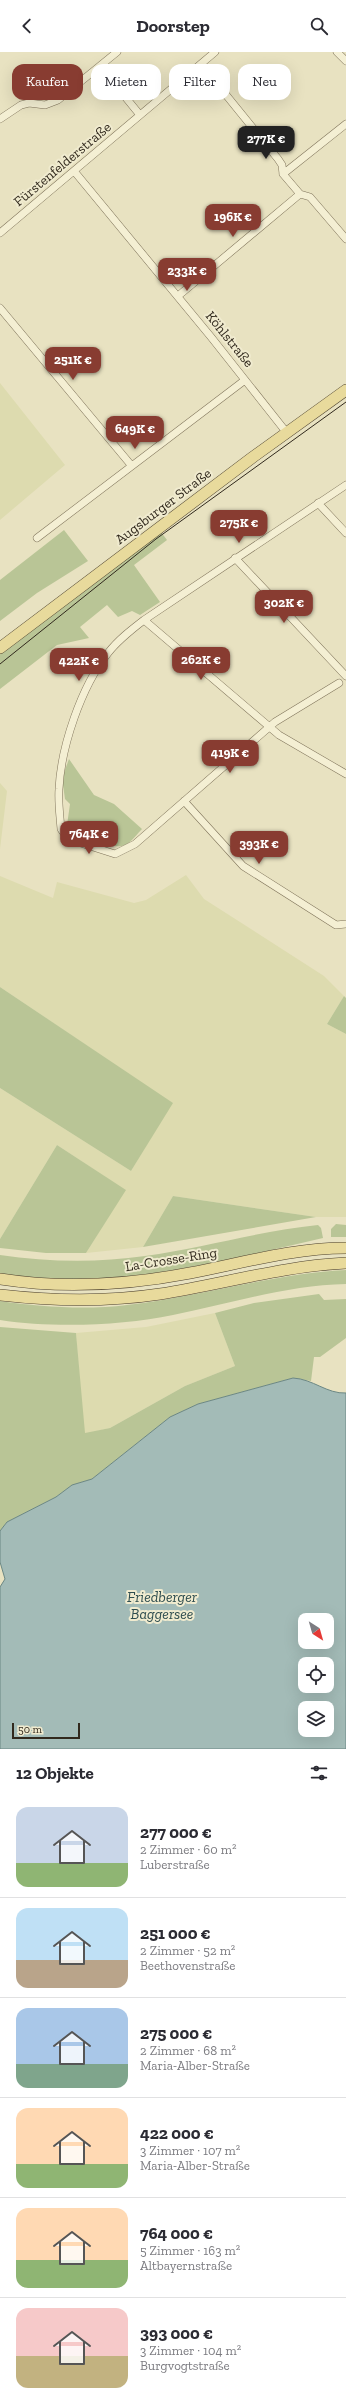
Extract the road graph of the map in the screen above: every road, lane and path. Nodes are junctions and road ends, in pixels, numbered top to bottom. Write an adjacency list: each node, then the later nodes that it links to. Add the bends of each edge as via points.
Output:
1 (117, 52): 5 (street)
2 (215, 52): 6 (street, Fürstenfelderstraße)
3 (337, 52): 4 (street)
4 (346, 61)
5 (102, 64)
6 (201, 64)
7 (91, 73): 12 (street, via 58,100 44,105 29,103)
8 (169, 91): 11 (street, Fürstenfelderstraße)
9 (128, 100): 11 (street)
10 (230, 100): 15 (street, via 278,159)
11 (140, 115): 14 (street, Fürstenfelderstraße)
12 (0, 119)
13 (346, 124): 15 (street)
14 (74, 170): 17 (street, Fürstenfelderstraße); 19 (street, Köhlstraße)
15 (283, 174): 16 (street)
16 (300, 194): 18 (street, via 310,197); 19 (street)
17 (0, 233)
18 (346, 239)
19 (178, 296): 21 (street, Köhlstraße)
20 (0, 308): 24 (street)
21 (245, 380): 23 (street, Köhlstraße); 24 (street)
22 (346, 390): 23 (main road, Augsburger Straße)
23 (287, 433): 31 (main road, Augsburger Straße)
24 (131, 465): 28 (street)
25 (346, 485): 26 (street)
26 (318, 504): 27 (street); 29 (street)
27 (346, 533)
28 (37, 538)
29 (235, 558): 30 (street); 32 (street)
30 (144, 620): 34 (street); 36 (street, via 107,654 85,690 74,719 60,772 61,829 68,839 115,854 135,844)
31 (0, 648)
32 (346, 676)
33 (339, 683): 34 (street)
34 (270, 727): 35 (street); 36 (street)
35 (346, 774)
36 (184, 801): 37 (street, via 243,866 336,925)
37 (346, 924)
38 (346, 1248): 40 (main road, La-Crosse-Ring, via 289,1254 134,1282 53,1285)
39 (346, 1263): 41 (main road, via 291,1268 135,1297 75,1300)
40 (0, 1279)
41 (0, 1295)

